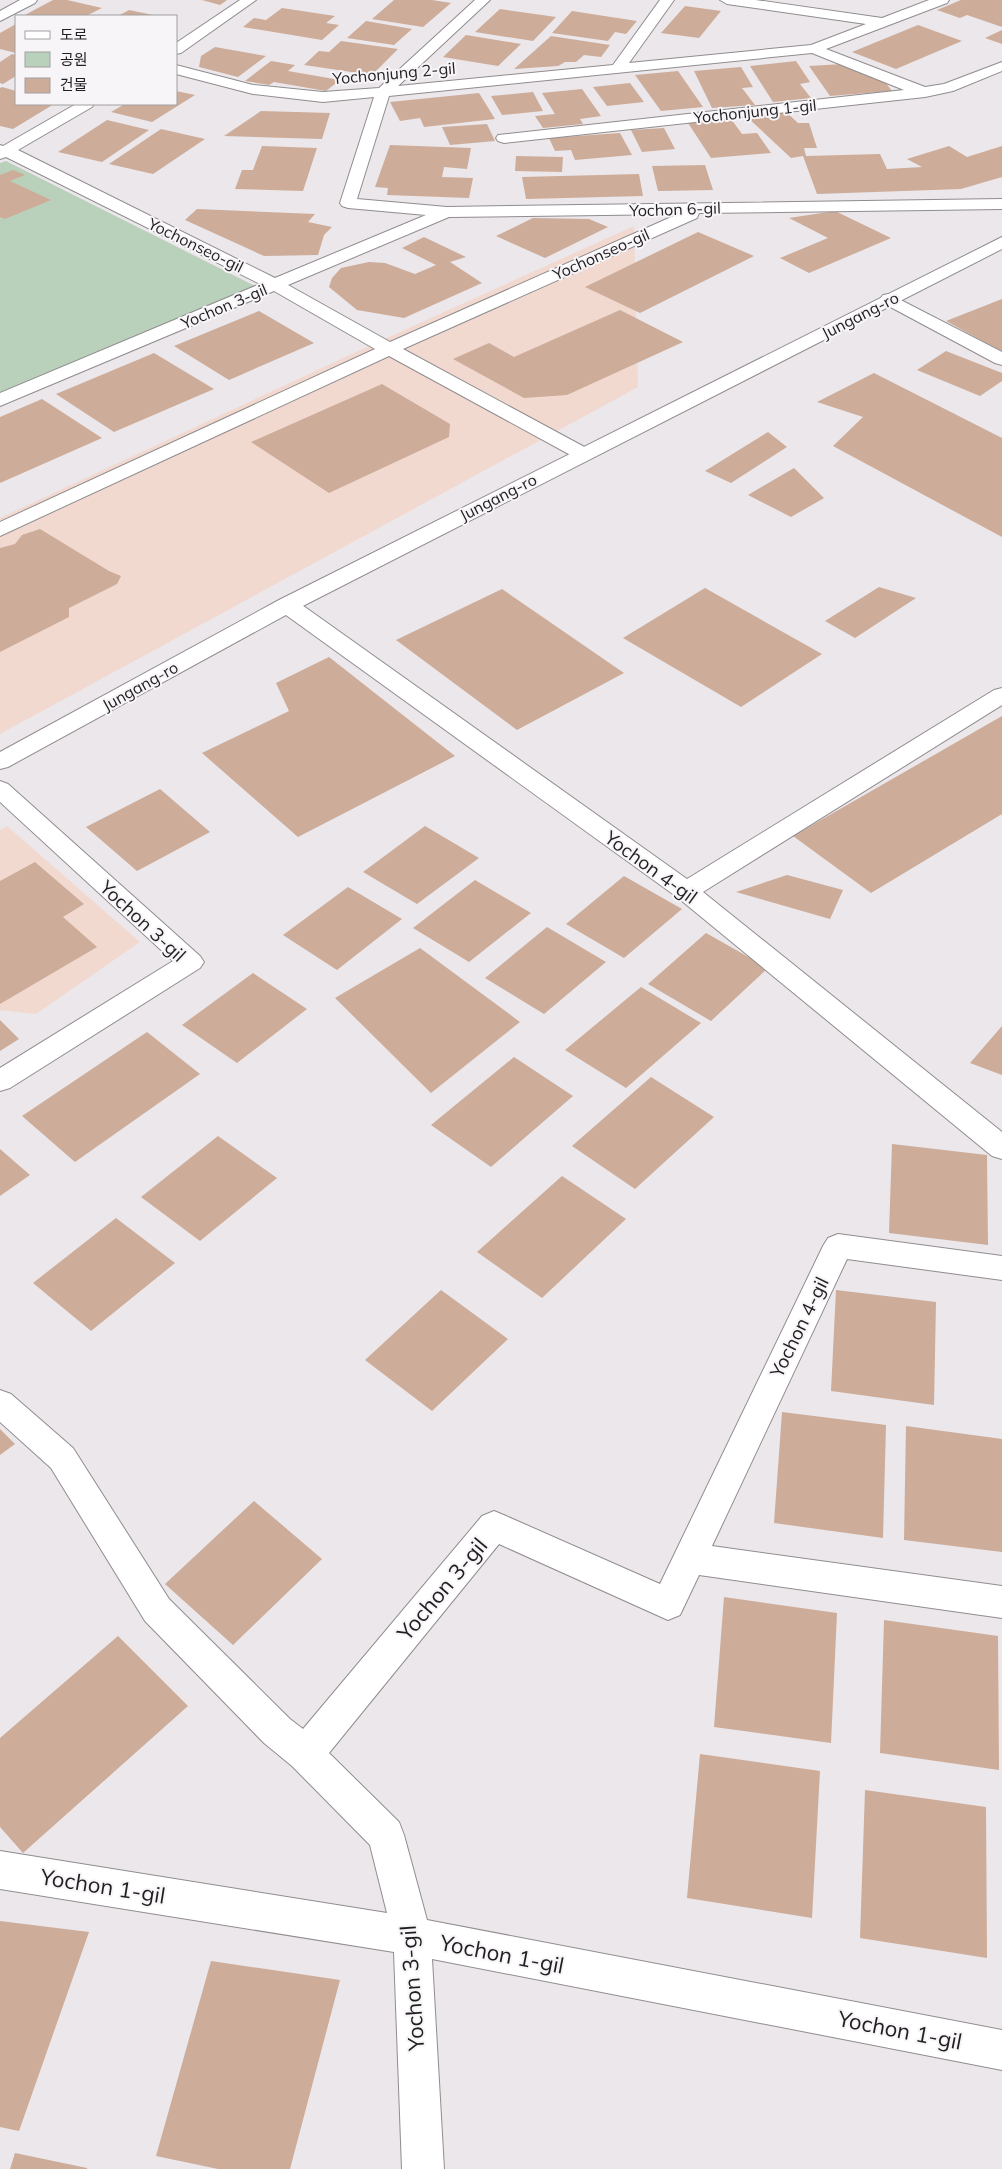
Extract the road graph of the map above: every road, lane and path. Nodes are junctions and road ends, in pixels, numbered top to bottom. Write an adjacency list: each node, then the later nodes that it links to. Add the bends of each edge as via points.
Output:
1 (30, 0): 7 (street)
2 (249, 0): 9 (street)
3 (483, 0): 14 (street)
4 (667, 0): 12 (street)
5 (727, 0): 8 (street, Yochonjung 2-gil)
6 (942, 0): 8 (street, Yochonjung 2-gil)
7 (0, 17)
8 (884, 22): 10 (street, Yochonjung 2-gil)
9 (178, 49)
10 (813, 49): 12 (street, Yochonjung 2-gil); 15 (street)
11 (1002, 66): 15 (street, Yochonjung 1-gil, via 948,88)
12 (618, 68): 14 (street, Yochonjung 2-gil)
13 (178, 70): 14 (street, Yochonjung 2-gil, via 253,89 323,97)
14 (383, 92): 21 (street, Yochon 6-gil, via 348,203)
15 (925, 92): 17 (street, Yochonjung 1-gil)
16 (86, 105): 18 (street)
17 (504, 138)
18 (2, 152): 23 (street, Yochonseo-gil)
19 (1002, 204): 20 (street, Yochon 6-gil)
20 (704, 208): 21 (street, Yochon 6-gil); 25 (street, Yochonseo-gil)
21 (447, 212): 23 (street, Yochon 3-gil)
22 (1002, 242): 24 (street, Jungang-ro)
23 (275, 285): 25 (street, Yochonseo-gil); 27 (street, Yochon 3-gil)
24 (890, 299): 26 (street); 28 (street, Jungang-ro)
25 (389, 349): 28 (street, Yochonseo-gil); 29 (street, Yochonseo-gil)
26 (1002, 359)
27 (0, 400)
28 (583, 454): 30 (street, Jungang-ro)
29 (0, 530)
30 (287, 606): 32 (street, Jungang-ro); 34 (street, Yochon 4-gil)
31 (1002, 695): 34 (street)
32 (0, 762)
33 (0, 789): 35 (street, Yochon 3-gil, via 191,962)
34 (686, 891): 36 (street, Yochon 4-gil)
35 (0, 1081)
36 (1002, 1148)
37 (1002, 1268): 39 (street, Yochon 4-gil, via 838,1246)
38 (0, 1403): 42 (street, Yochon 3-gil, via 62,1458 157,1610 277,1731)
39 (689, 1558): 40 (street); 41 (street, Yochon 4-gil)
40 (1002, 1602)
41 (668, 1604): 42 (street, Yochon 3-gil, via 494,1526)
42 (305, 1754): 44 (street, Yochon 3-gil, via 386,1835)
43 (0, 1870): 44 (street, Yochon 1-gil)
44 (412, 1936): 45 (street, Yochon 1-gil); 46 (street, Yochon 3-gil)
45 (1002, 2050)
46 (423, 2169)

